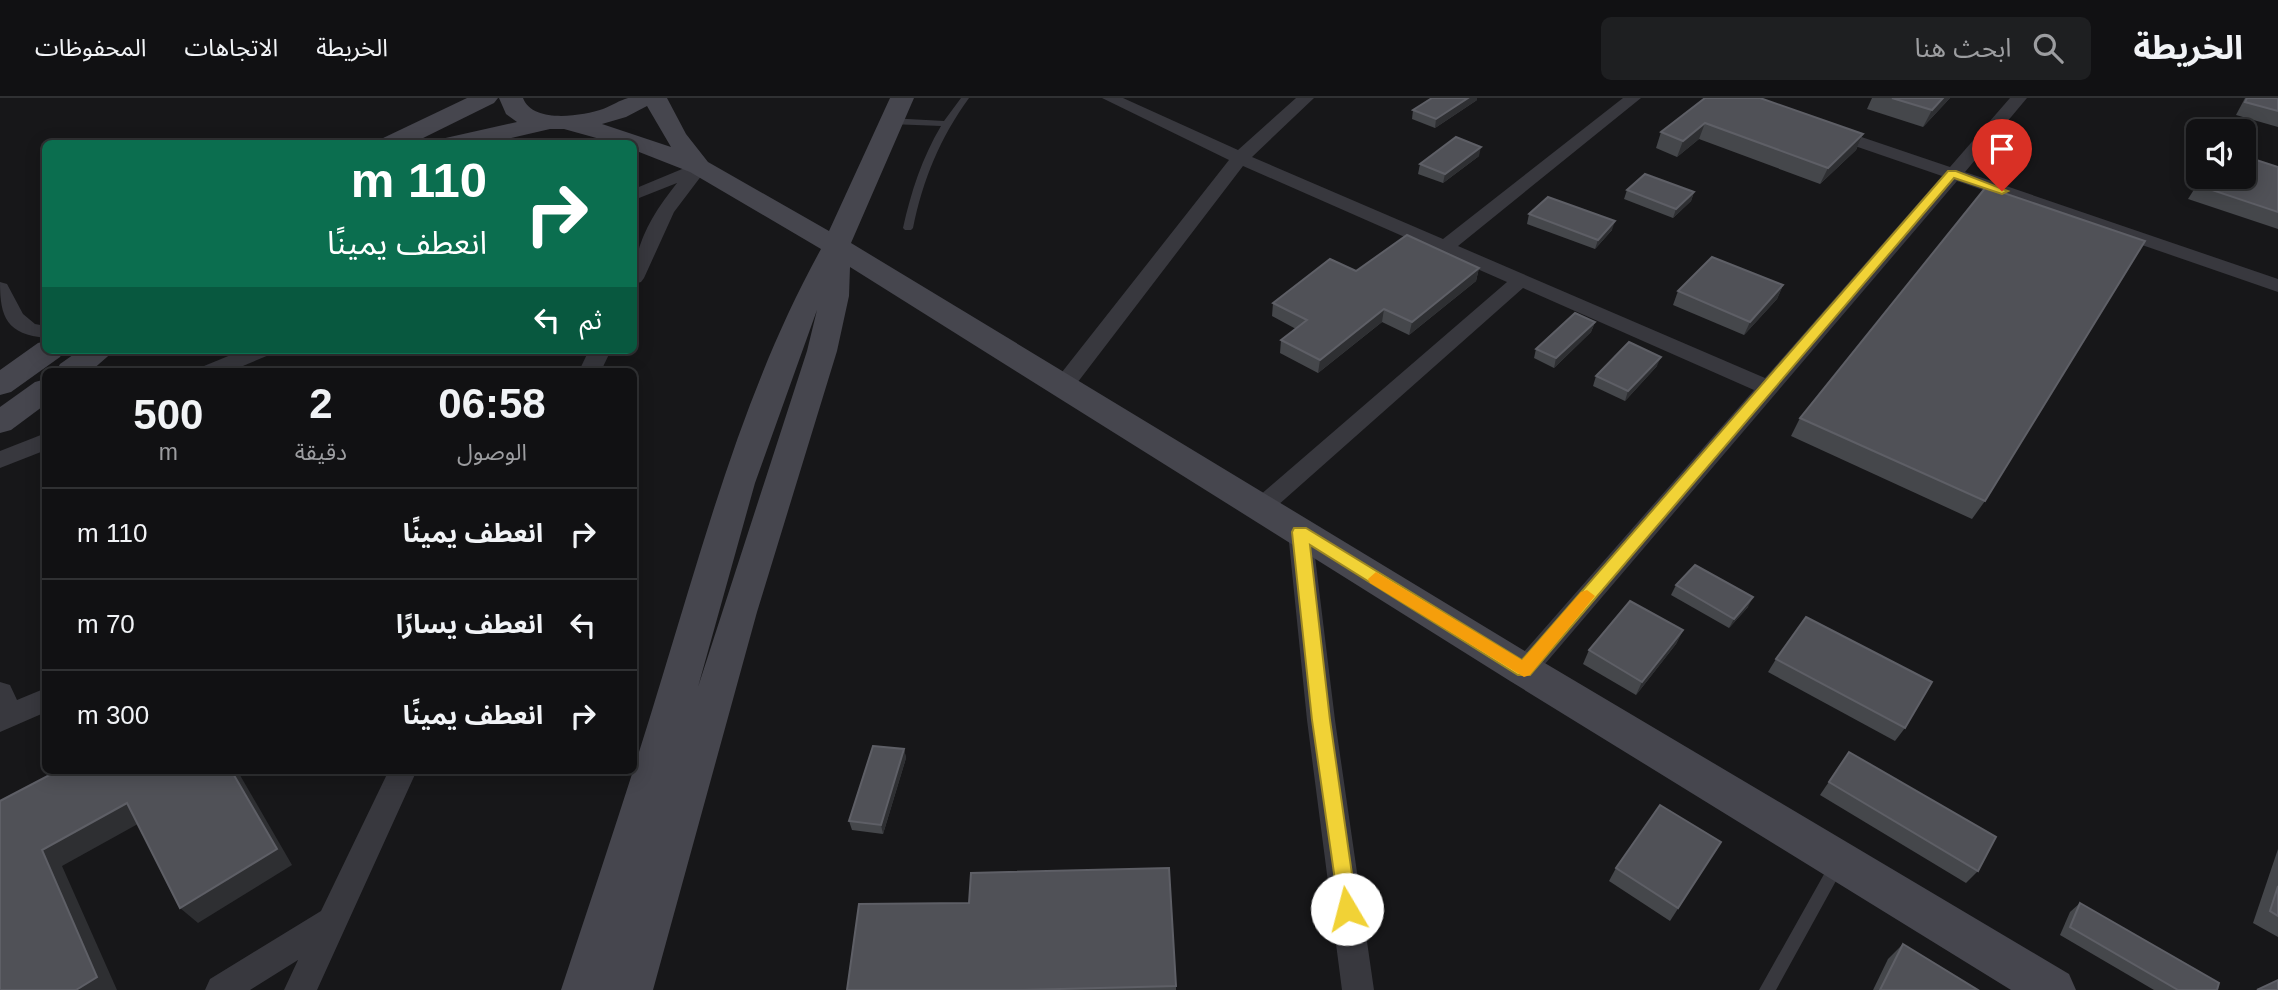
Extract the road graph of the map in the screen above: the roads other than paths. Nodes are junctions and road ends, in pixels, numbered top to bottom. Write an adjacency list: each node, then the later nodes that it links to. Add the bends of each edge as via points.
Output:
1 (486, 98): 15 (street)
2 (511, 98): 12 (street, via 518,112)
3 (643, 98): 12 (street, via 608,116)
4 (655, 98): 20 (street, via 675,136)
5 (902, 98): 11 (street)
6 (965, 98): 13 (lane)
7 (1110, 98): 19 (street)
8 (1306, 98): 19 (street)
9 (1633, 98): 25 (street)
10 (2019, 98): 21 (street)
11 (890, 121): 13 (lane); 24 (street)
12 (557, 122): 16 (street); 17 (street)
13 (946, 124): 23 (lane, via 918,184)
14 (1810, 125): 21 (street)
15 (398, 140)
16 (469, 140)
17 (632, 140)
18 (637, 142): 20 (street)
19 (1240, 158): 25 (street); 37 (street)
20 (699, 167): 22 (street); 24 (street); 26 (street, via 665,211)
21 (1952, 173): 28 (street); 38 (street)
22 (637, 194)
23 (908, 228)
24 (836, 246): 37 (street); 53 (street, via 792,333 738,483); 54 (street, via 835,296 822,351 739,612)
25 (1445, 247): 27 (street)
26 (637, 272)
27 (1521, 280): 38 (street); 43 (street)
28 (2278, 286)
29 (0, 288): 30 (street, via 17,322)
30 (42, 331)
31 (43, 354): 36 (street)
32 (94, 354): 34 (street)
33 (252, 354): 35 (street)
34 (75, 368)
35 (219, 368)
36 (0, 385)
37 (1063, 386): 43 (street)
38 (1767, 387): 45 (street)
39 (42, 393): 40 (street)
40 (0, 422)
41 (42, 443): 42 (street)
42 (0, 460)
43 (1259, 508): 44 (street)
44 (1300, 532): 45 (street); 55 (street)
45 (1524, 670): 49 (street)
46 (42, 700): 47 (street)
47 (3, 710)
48 (401, 774): 50 (street)
49 (1840, 862): 56 (lane); 57 (street)
50 (332, 921): 51 (street); 52 (street)
51 (221, 990)
52 (300, 990)
53 (584, 990)
54 (630, 990)
55 (1358, 990)
56 (1767, 990)
57 (2053, 990)

